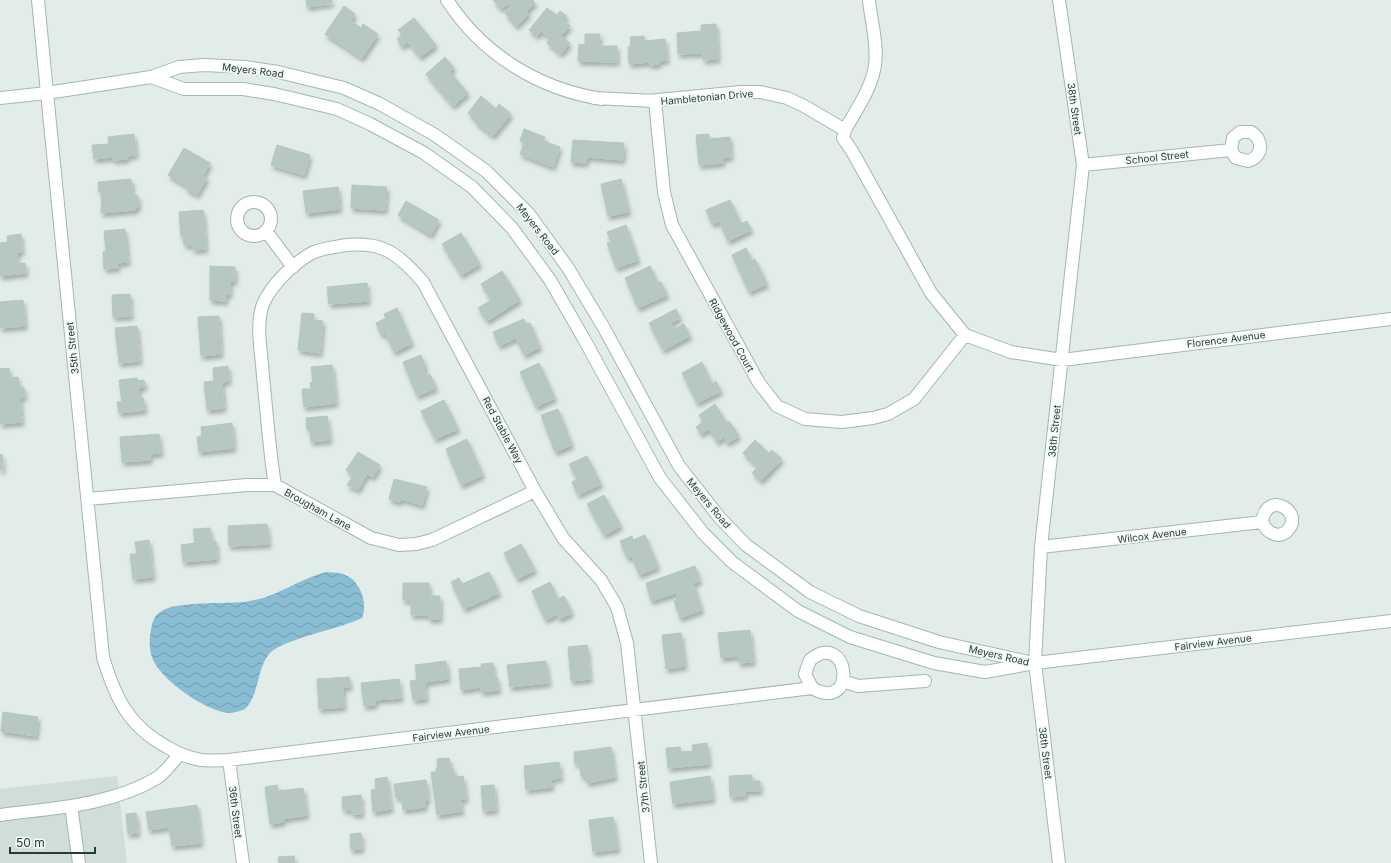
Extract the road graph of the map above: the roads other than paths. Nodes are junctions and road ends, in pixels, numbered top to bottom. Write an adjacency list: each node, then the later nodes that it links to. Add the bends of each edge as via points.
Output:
1 (38, 0): 6 (street, 35th Street)
2 (448, 0): 8 (street, via 462,20 488,48 546,84 594,98)
3 (869, 0): 9 (street, via 875,50 874,69 870,83)
4 (1059, 0): 11 (street, 38th Street)
5 (151, 77): 6 (street, Meyers Road); 23 (street, Meyers Road, via 184,88 243,89 337,109 424,153 472,188 512,228 550,280 660,478 703,533 732,562 798,611 850,637 934,663 985,672); 23 (street, Meyers Road, via 179,67 204,65 278,72 344,88 380,104 435,135 486,171 529,214 568,268 600,321 679,466 720,518 746,545 810,592 859,616 939,642)
6 (47, 93): 7 (street, Meyers Road); 19 (street, 35th Street)
7 (0, 98)
8 (655, 101): 9 (street, Hambletonian Drive, via 733,92 760,92 787,98); 15 (street, Ridgewood Court, via 664,192 672,225 759,383 778,406 806,420 824,422 852,422 888,414 914,399)
9 (845, 130): 15 (street, via 843,138 924,281)
10 (1230, 150): 11 (street, School Street)
11 (1083, 165): 16 (street, 38th Street)
12 (266, 231): 13 (street)
13 (293, 267): 17 (street, Red Stable Way, via 270,291 263,305 259,328 270,458); 18 (street, Red Stable Way, via 312,253 355,244 386,250 404,260 423,282)
14 (1391, 319): 16 (street, Florence Avenue)
15 (965, 335): 16 (street, via 1011,352)
16 (1062, 360): 21 (street, 38th Street)
17 (275, 485): 18 (street, Brougham Lane, via 371,538 399,545 432,540); 19 (street, Brougham Lane, via 247,485)
18 (535, 491): 28 (street, Red Stable Way, via 566,542 601,580 617,607 627,643)
19 (88, 499): 27 (street, 35th Street, via 103,657)
20 (1262, 522): 21 (street, Wilcox Avenue)
21 (1041, 547): 23 (street, 38th Street)
22 (1391, 621): 23 (street, Fairview Avenue)
23 (1034, 663): 36 (street, 38th Street)
24 (843, 681): 25 (street, via 858,686); 26 (street, Fairview Avenue, via 832,692 820,692); 26 (street, via 844,669 841,662 834,656 822,654 810,660 806,669 806,680)
25 (925, 681)
26 (812, 688): 28 (street, Fairview Avenue)
27 (116, 694): 29 (street, Fairview Avenue, via 128,717 148,736)
28 (634, 711): 30 (street, Fairview Avenue); 35 (street, 37th Street)
29 (180, 754): 30 (street, Fairview Avenue, via 201,760); 31 (street, via 158,778 119,795)
30 (229, 760): 34 (street, 36th Street)
31 (71, 806): 32 (street); 33 (street)
32 (0, 815)
33 (79, 863)
34 (243, 863)
35 (651, 863)
36 (1059, 863)

